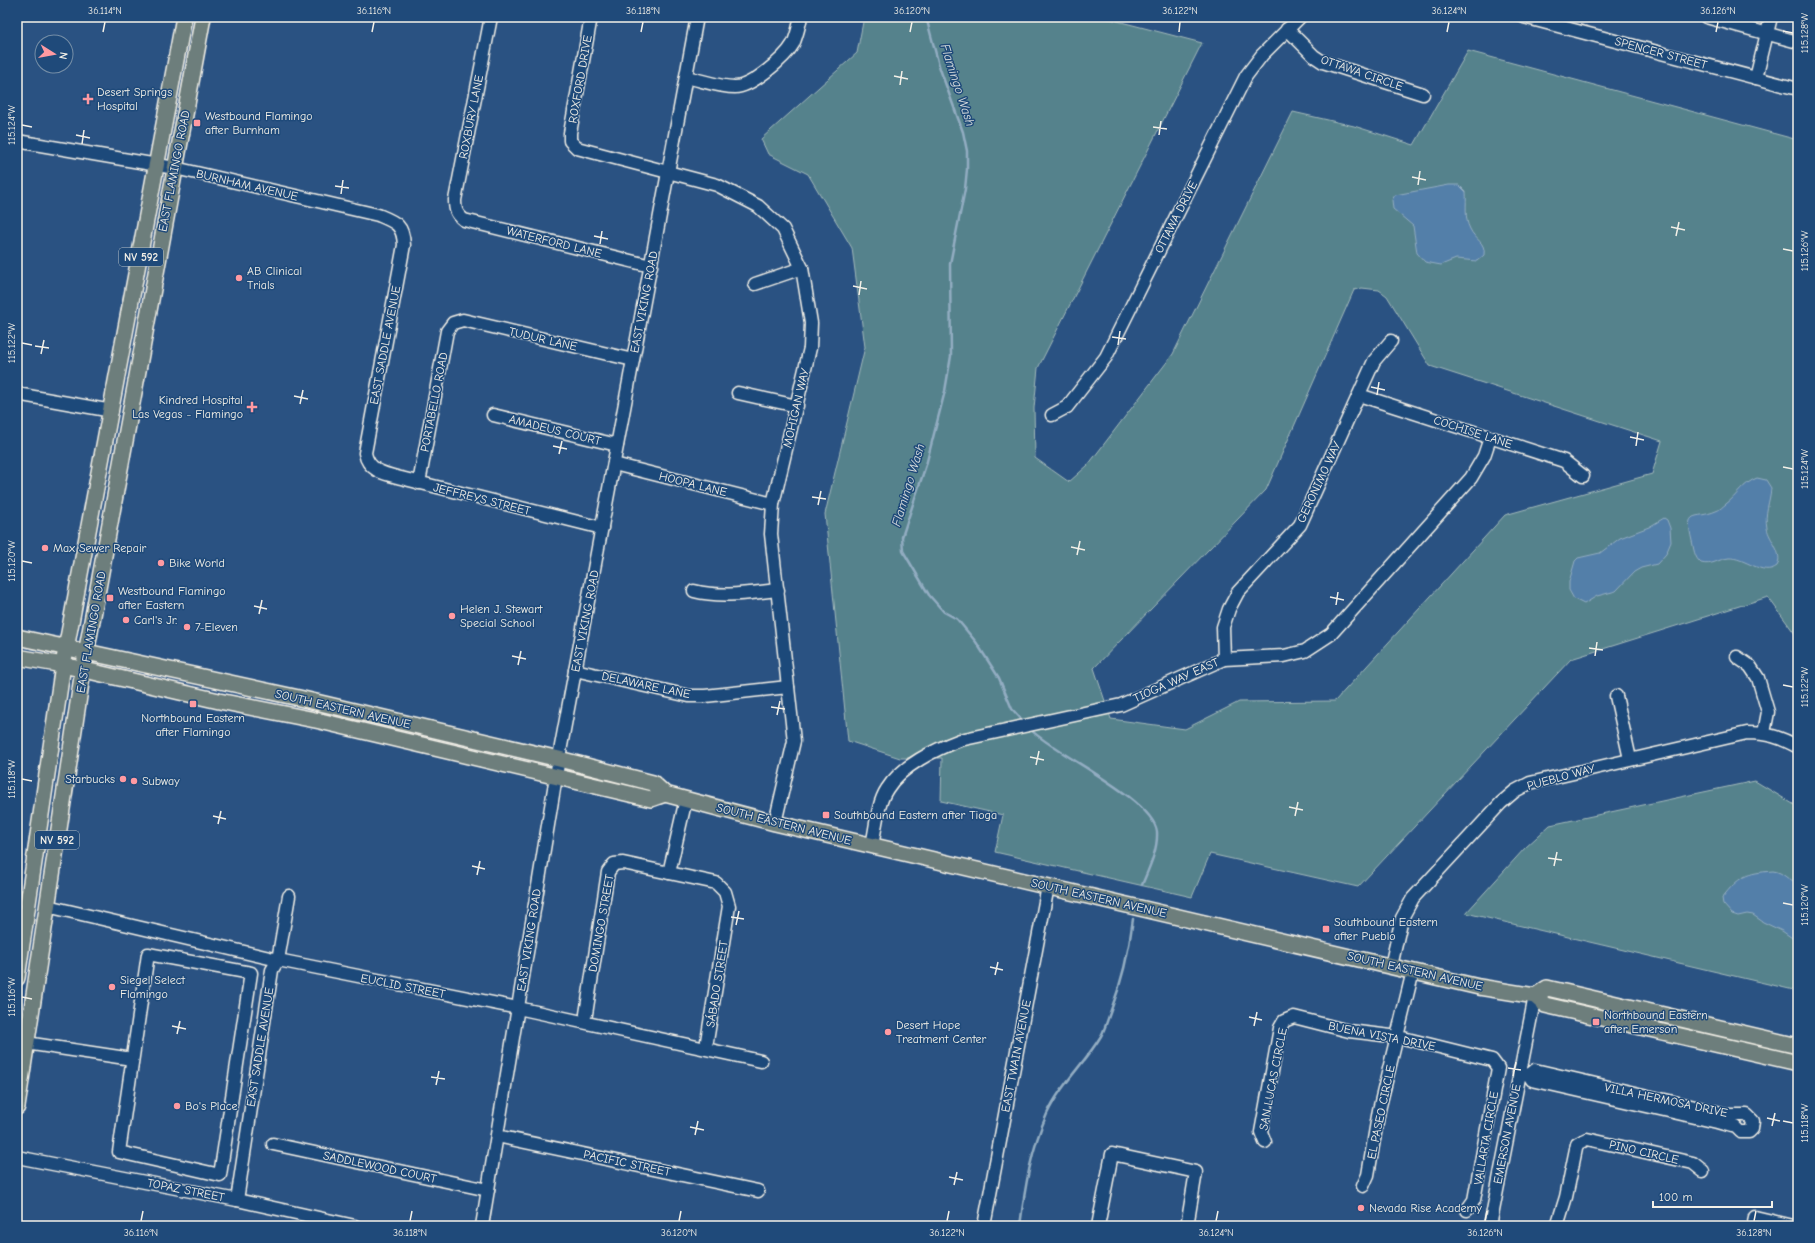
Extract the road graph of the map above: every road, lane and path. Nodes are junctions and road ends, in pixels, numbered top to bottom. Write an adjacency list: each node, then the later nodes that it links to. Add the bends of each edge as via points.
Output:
1 (184, 17): 20 (main road, EAST FLAMINGO ROAD / NV 592)
2 (203, 17): 21 (main road, EAST FLAMINGO ROAD / NV 592)
3 (490, 17): 23 (street, ROXBURY LANE, via 455,200)
4 (591, 17): 19 (street, ROXFORD DRIVE)
5 (697, 17): 14 (street, EAST VIKING ROAD)
6 (801, 17): 14 (street, via 794,43 786,54 753,82 734,87)
7 (1300, 17): 11 (street, OTTAWA DRIVE)
8 (1524, 17): 15 (street, SPENCER STREET)
9 (1706, 17): 12 (street)
10 (1771, 17): 12 (street)
11 (1287, 29): 17 (street, OTTAWA CIRCLE, via 1323,62); 39 (street, OTTAWA DRIVE, via 1246,76 1106,357 1070,403)
12 (1768, 34): 13 (street); 15 (street)
13 (1798, 42)
14 (686, 77): 22 (street, EAST VIKING ROAD)
15 (1756, 78): 16 (street, SPENCER STREET)
16 (1798, 89)
17 (1423, 94)
18 (17, 141): 20 (street, BURNHAM AVENUE)
19 (570, 141): 22 (street, MOHIGAN WAY, via 577,148)
20 (157, 165): 21 (street, BURNHAM AVENUE); 30 (main road, EAST FLAMINGO ROAD / NV 592)
21 (174, 168): 24 (street, BURNHAM AVENUE, via 378,216 394,222); 37 (main road, EAST FLAMINGO ROAD / NV 592)
22 (668, 173): 25 (street, EAST VIKING ROAD); 26 (street, MOHIGAN WAY, via 717,185 758,206 783,229)
23 (458, 216): 25 (street, WATERFORD LANE, via 464,220)
24 (401, 228): 42 (street, EAST SADDLE AVENUE, via 404,245 365,453)
25 (650, 266): 31 (street, EAST VIKING ROAD)
26 (802, 268): 27 (street); 35 (street, MOHIGAN WAY, via 811,323 810,348)
27 (754, 284)
28 (453, 323): 31 (street, TUDUR LANE, via 463,320); 46 (street, PORTABELLO ROAD, via 447,331)
29 (1391, 341): 34 (street, GERONIMO WAY, via 1374,361)
30 (123, 350): 36 (main road, EAST FLAMINGO ROAD / NV 592); 37 (main road, via 125,376 121,400)
31 (633, 360): 41 (street, EAST VIKING ROAD)
32 (738, 392): 35 (street)
33 (17, 394): 36 (street)
34 (1359, 395): 40 (street, COCHISE LANE); 56 (street, GERONIMO WAY, via 1300,525 1238,592 1228,609 1223,627)
35 (796, 406): 47 (street, MOHIGAN WAY)
36 (112, 411): 43 (main road, via 117,420 112,450); 52 (main road, EAST FLAMINGO ROAD / NV 592)
37 (129, 414): 43 (main road, EAST FLAMINGO ROAD / NV 592)
38 (493, 415): 41 (street, AMADEUS COURT)
39 (1052, 415)
40 (1490, 438): 45 (street, COCHISE LANE, via 1564,461); 56 (street, TIOGA WAY EAST, via 1484,456 1471,478 1331,634 1305,652 1284,656)
41 (617, 445): 44 (street, EAST VIKING ROAD)
42 (366, 461): 46 (street, JEFFREYS STREET, via 378,472)
43 (120, 464): 53 (main road, EAST FLAMINGO ROAD / NV 592)
44 (614, 464): 47 (street, HOOPA LANE); 48 (street, EAST VIKING ROAD)
45 (1583, 476)
46 (418, 483): 48 (street, JEFFREYS STREET)
47 (773, 504): 49 (street, MOHIGAN WAY, via 771,534)
48 (602, 528): 59 (street, EAST VIKING ROAD)
49 (778, 590): 50 (street, via 728,595 710,595); 60 (street, MOHIGAN WAY)
50 (694, 591)
51 (17, 637): 52 (main road, SOUTH EASTERN AVENUE)
52 (66, 647): 53 (main road, SOUTH EASTERN AVENUE); 57 (main road, EAST FLAMINGO ROAD / NV 592)
53 (87, 651): 58 (main road, EAST FLAMINGO ROAD / NV 592); 61 (main road, SOUTH EASTERN AVENUE)
54 (17, 657): 57 (main road, SOUTH EASTERN AVENUE)
55 (1737, 657): 66 (street, via 1750,666 1758,678 1768,712)
56 (1224, 658): 75 (street, TIOGA WAY EAST, via 1121,704 960,740 937,749 902,773 887,789 882,800)
57 (63, 665): 58 (main road, SOUTH EASTERN AVENUE); 73 (main road, EAST FLAMINGO ROAD / NV 592)
58 (83, 670): 64 (main road, SOUTH EASTERN AVENUE); 80 (main road, EAST FLAMINGO ROAD / NV 592)
59 (575, 670): 60 (street, DELAWARE LANE, via 690,696); 68 (street, EAST VIKING ROAD)
60 (788, 687): 74 (street, MOHIGAN WAY, via 794,741)
61 (274, 694): 63 (main road, SOUTH EASTERN AVENUE); 64 (main road, via 223,694)
62 (1616, 696): 69 (street)
63 (299, 698): 65 (main road, via 286,704 259,701); 68 (main road, SOUTH EASTERN AVENUE)
64 (219, 701): 65 (main road, SOUTH EASTERN AVENUE)
65 (238, 705): 70 (main road, SOUTH EASTERN AVENUE)
66 (1764, 733): 67 (street, PUEBLO WAY, via 1780,737); 69 (street, PUEBLO WAY, via 1747,733)
67 (1798, 747)
68 (559, 759): 70 (street, EAST VIKING ROAD); 71 (main road, SOUTH EASTERN AVENUE, via 652,783)
69 (1630, 759): 82 (street, PUEBLO WAY, via 1530,783 1514,791 1413,898 1402,918)
70 (556, 777): 71 (main road, SOUTH EASTERN AVENUE, via 651,798); 87 (street, EAST VIKING ROAD)
71 (665, 794): 72 (main road, SOUTH EASTERN AVENUE)
72 (686, 799): 74 (main road, SOUTH EASTERN AVENUE); 76 (street)
73 (40, 815): 78 (main road, EAST FLAMINGO ROAD / NV 592); 80 (main road, via 47,831 40,889 42,900)
74 (775, 823): 75 (main road, SOUTH EASTERN AVENUE)
75 (872, 846): 77 (main road, SOUTH EASTERN AVENUE)
76 (669, 873): 88 (street, DOMINGO STREET, via 623,863 614,864 608,872); 91 (street, SÁBADO STREET, via 716,883 725,892 729,906)
77 (1048, 886): 82 (main road, SOUTH EASTERN AVENUE); 113 (street, EAST TWAIN AVENUE)
78 (30, 890): 84 (main road, EAST FLAMINGO ROAD / NV 592); 85 (main road, via 36,915 29,966)
79 (289, 896): 81 (street, EAST SADDLE AVENUE)
80 (47, 906): 81 (street, EUCLID STREET); 85 (main road, EAST FLAMINGO ROAD / NV 592)
81 (278, 960): 87 (street, EUCLID STREET); 108 (street, EAST SADDLE AVENUE, via 272,970)
82 (1391, 966): 83 (main road, SOUTH EASTERN AVENUE)
83 (1413, 971): 86 (main road, SOUTH EASTERN AVENUE, via 1479,987); 90 (street, EL PASEO CIRCLE)
84 (17, 978)
85 (35, 981): 92 (main road, EAST FLAMINGO ROAD / NV 592)
86 (1535, 996): 93 (main road, via 1547,988 1560,990); 96 (main road, SOUTH EASTERN AVENUE, via 1546,1005); 98 (street, EMERSON AVENUE)
87 (518, 1008): 95 (street, EUCLID STREET); 100 (street, EAST VIKING ROAD)
88 (586, 1014)
89 (1289, 1018): 90 (street, BUENA VISTA DRIVE, via 1294,1017 1349,1031); 101 (street, SAN LUCAS CIRCLE, via 1280,1028 1261,1132)
90 (1399, 1037): 97 (street, BUENA VISTA DRIVE, via 1492,1060); 105 (street, EL PASEO CIRCLE, via 1380,1110 1368,1175)
91 (707, 1041)
92 (26, 1043): 94 (street); 99 (main road, EAST FLAMINGO ROAD / NV 592)
93 (1798, 1046)
94 (132, 1059): 94 (street, via 119,1152 220,1175 251,973 148,954)
95 (761, 1061)
96 (1798, 1063)
97 (1496, 1064): 109 (street, VALLARTA CIRCLE, via 1498,1068 1474,1200)
98 (1524, 1074): 98 (street, VILLA HERMOSA DRIVE, via 1532,1080 1717,1122 1734,1127 1740,1132 1749,1132 1754,1124 1747,1115 1730,1115 1535,1070); 116 (street, EMERSON AVENUE)
99 (17, 1107)
100 (497, 1136): 106 (street, EAST VIKING ROAD); 107 (street, PACIFIC STREET)
101 (1265, 1142)
102 (273, 1144): 106 (street, SADDLEWOOD COURT)
103 (17, 1157): 108 (street, TOPAZ STREET)
104 (1703, 1171): 117 (street, PINO CIRCLE, via 1692,1163 1587,1139 1582,1140 1574,1152 1566,1197)
105 (1363, 1186)
106 (488, 1190): 112 (street, EAST VIKING ROAD)
107 (758, 1190)
108 (237, 1200): 111 (street, TOPAZ STREET)
109 (1467, 1210)
110 (1754, 1222): 118 (street)
111 (355, 1226)
112 (482, 1226)
113 (984, 1226)
114 (1098, 1226): 115 (street, via 1112,1154 1196,1172)
115 (1187, 1226)
116 (1490, 1226)
117 (1557, 1226)
118 (1793, 1226)

